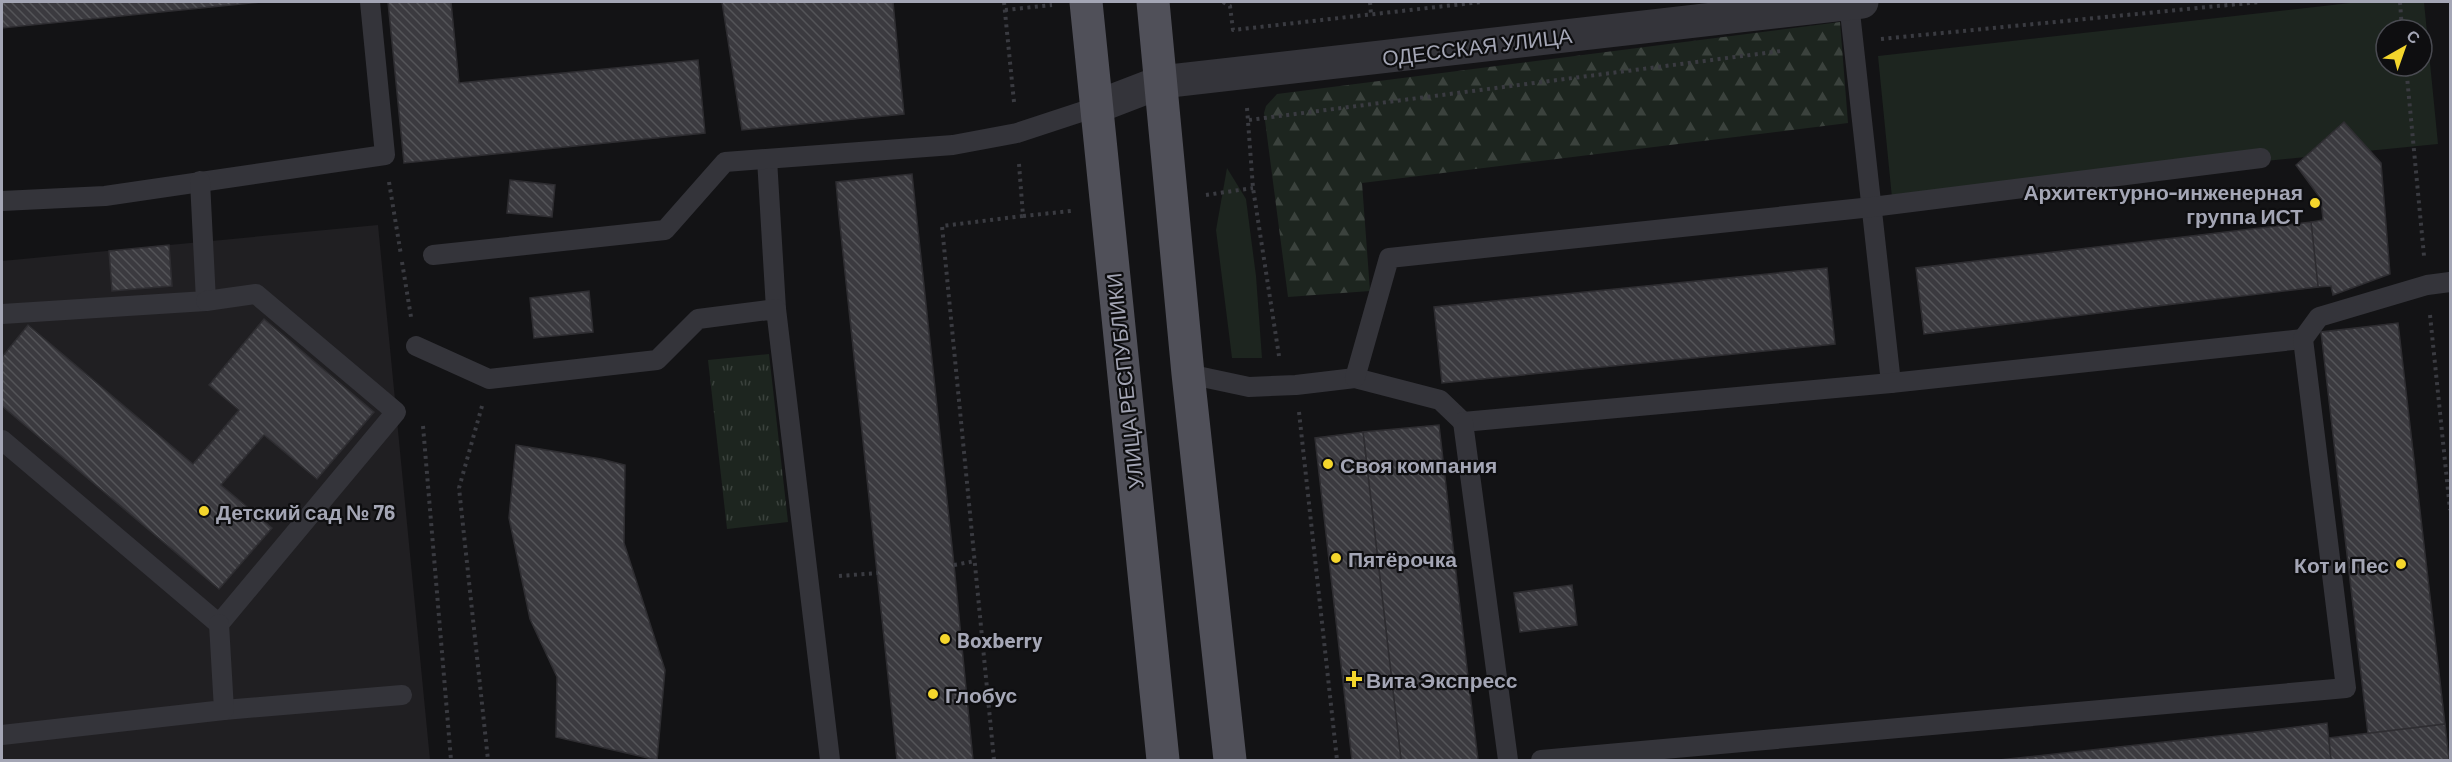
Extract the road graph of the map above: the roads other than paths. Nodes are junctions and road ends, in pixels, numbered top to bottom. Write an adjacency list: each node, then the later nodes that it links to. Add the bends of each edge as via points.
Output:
1 (370, 2): 9 (lane, via 385,155)
2 (1086, 2): 6 (main road, УЛИЦА РЕСПУБЛИКИ)
3 (1153, 2): 5 (main road)
4 (1856, 2): 5 (street, ОДЕССКАЯ УЛИЦА); 11 (lane, via 1853,42)
5 (1161, 82): 6 (street, ОДЕССКАЯ УЛИЦА); 19 (main road)
6 (1096, 106): 8 (lane, via 1017,132 953,145); 29 (main road, УЛИЦА РЕСПУБЛИКИ)
7 (2261, 158): 11 (lane)
8 (767, 159): 12 (lane, via 725,162 665,230); 15 (lane)
9 (200, 181): 10 (lane, via 105,196); 14 (lane)
10 (2, 201)
11 (1872, 207): 20 (lane, via 1389,258); 21 (lane)
12 (433, 255)
13 (2451, 282): 17 (lane, via 2427,285 2319,317)
14 (206, 301): 16 (lane); 24 (lane, via 256,294 396,412)
15 (776, 309): 18 (lane, via 698,319 657,360 489,379); 28 (lane)
16 (2, 315)
17 (2303, 339): 21 (lane); 32 (lane, via 2346,688)
18 (416, 346)
19 (1188, 374): 20 (lane, via 1249,387); 30 (main road)
20 (1355, 378): 22 (lane, via 1440,399)
21 (1891, 383): 22 (lane)
22 (1463, 422): 31 (lane)
23 (2, 440): 24 (lane)
24 (219, 624): 26 (lane)
25 (402, 695): 26 (lane)
26 (224, 710): 27 (lane)
27 (2, 735)
28 (830, 760)
29 (1163, 760)
30 (1230, 760)
31 (1508, 760)
32 (1541, 760)

